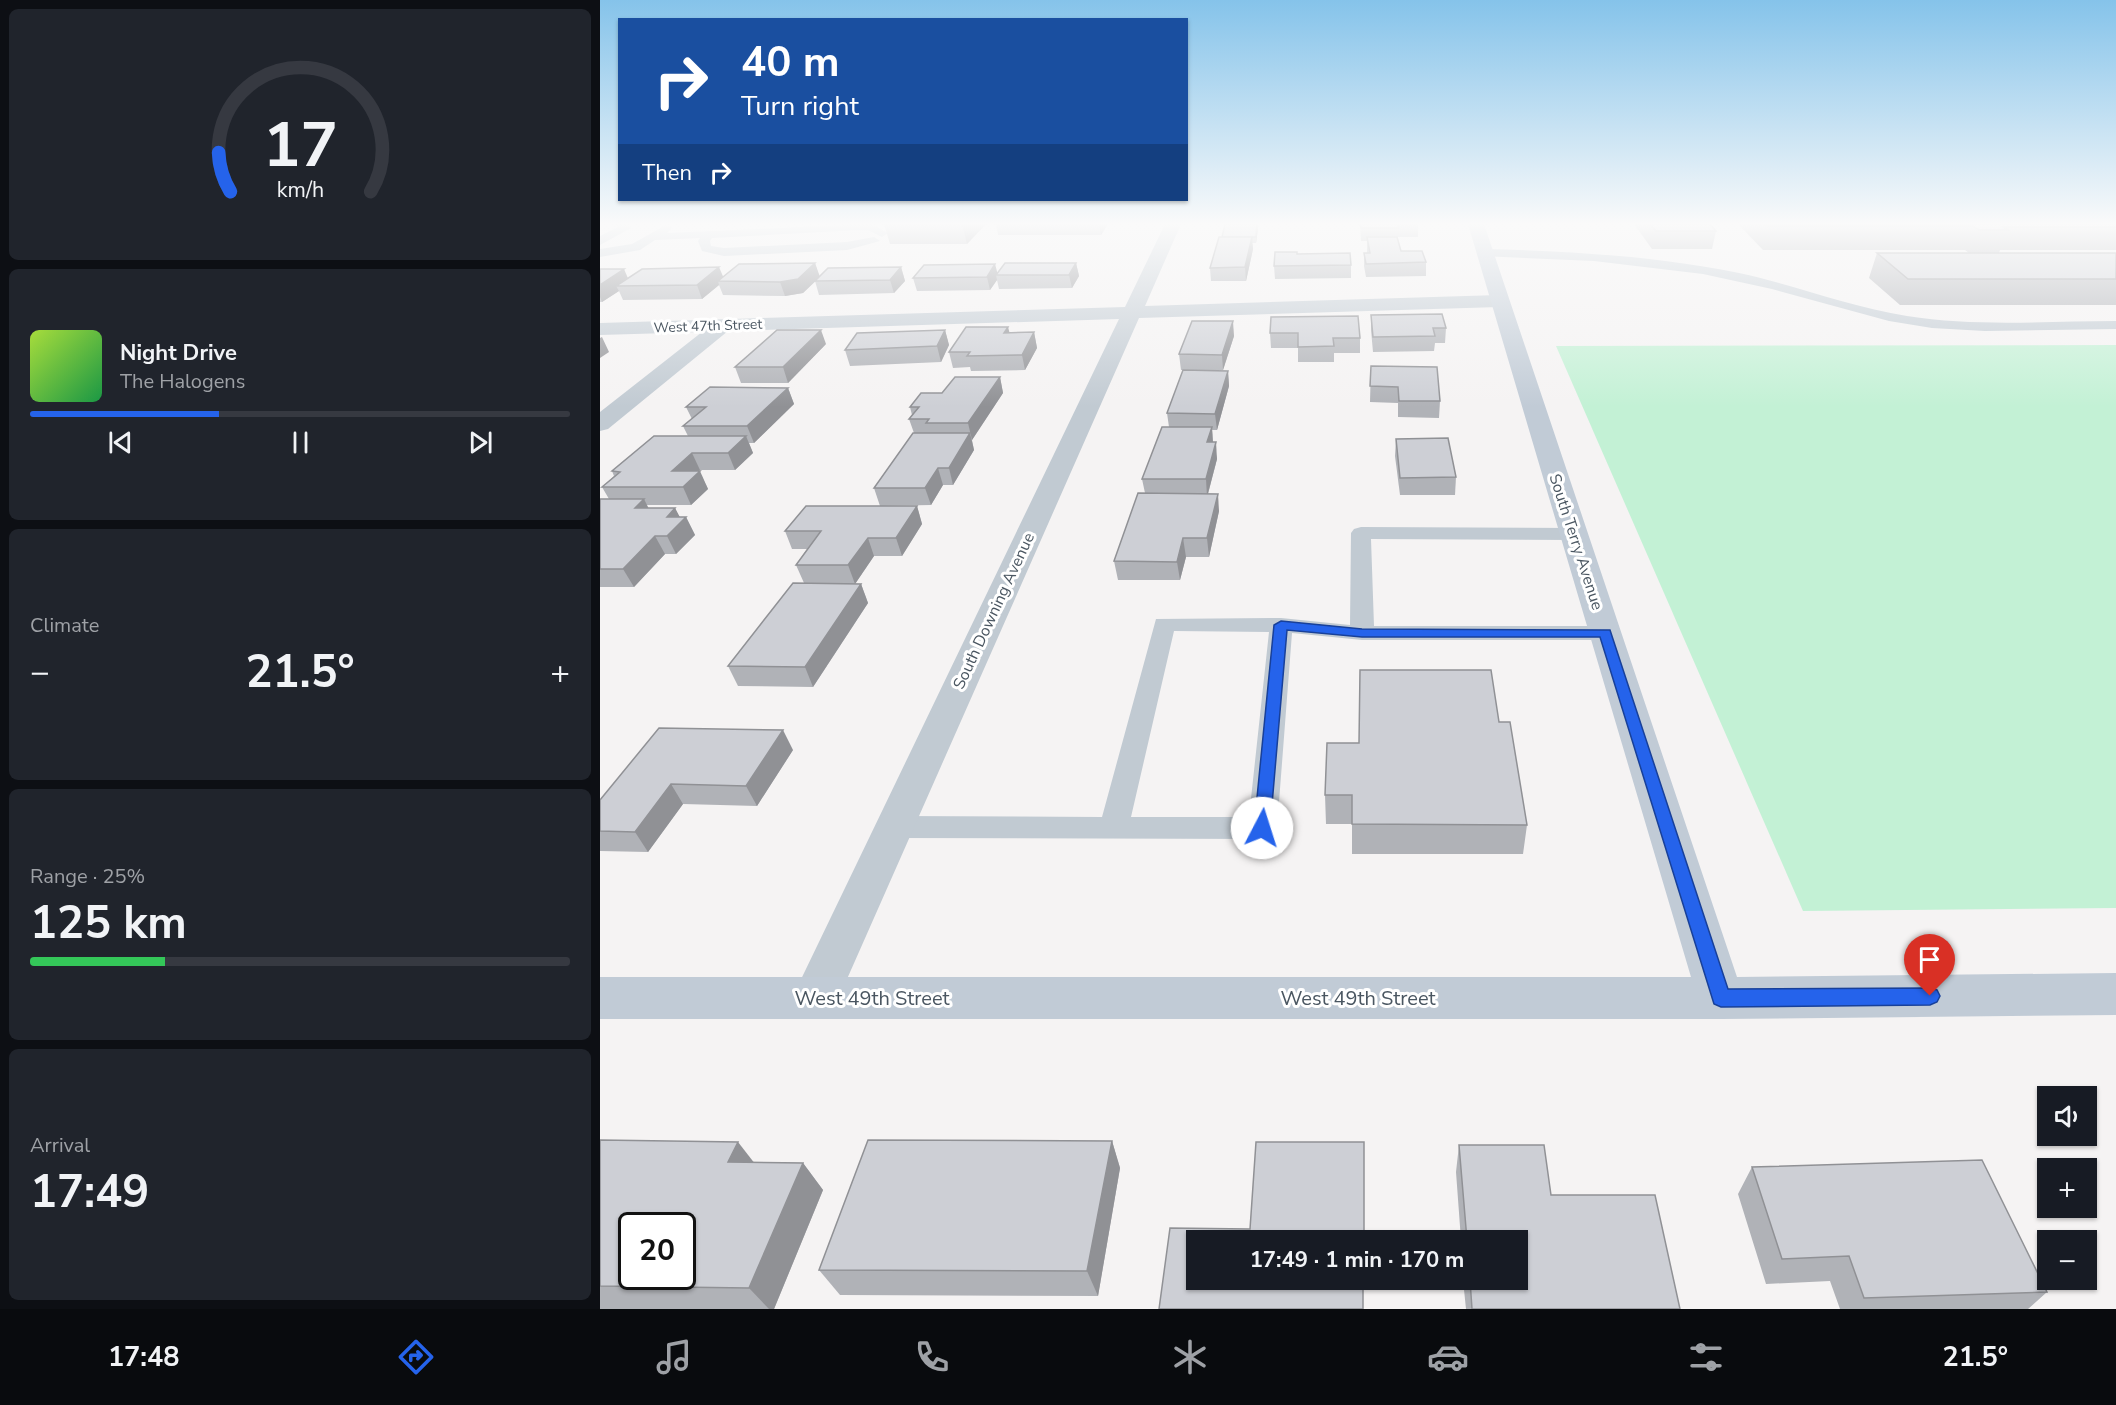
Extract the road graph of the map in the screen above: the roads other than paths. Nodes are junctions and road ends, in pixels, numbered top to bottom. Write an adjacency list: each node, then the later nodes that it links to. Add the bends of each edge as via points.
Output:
1 (1144, 285): 5 (street, South Downing Avenue)
2 (1494, 285): 4 (street, South Terry Avenue)
3 (1775, 285): 6 (lane, via 1909,320 1976,326)
4 (1499, 301): 5 (street, West 47th Street); 10 (street, South Terry Avenue)
5 (1132, 310): 7 (street, West 47th Street); 14 (street, South Downing Avenue)
6 (2116, 325)
7 (722, 326): 8 (street, West 47th Street); 9 (street)
8 (600, 328)
9 (600, 424)
10 (1574, 534): 12 (lane, via 1361,533); 13 (street, South Terry Avenue)
11 (1281, 625): 12 (lane); 15 (lane, via 1164,624); 15 (lane, via 1262,828)
12 (1362, 633): 13 (lane)
13 (1605, 633): 19 (street, South Terry Avenue)
14 (894, 826): 15 (lane); 18 (street, South Downing Avenue)
15 (1114, 828)
16 (2116, 994): 19 (street, West 49th Street)
17 (600, 998): 18 (street, West 49th Street)
18 (815, 998): 19 (street, West 49th Street)
19 (1721, 998)

